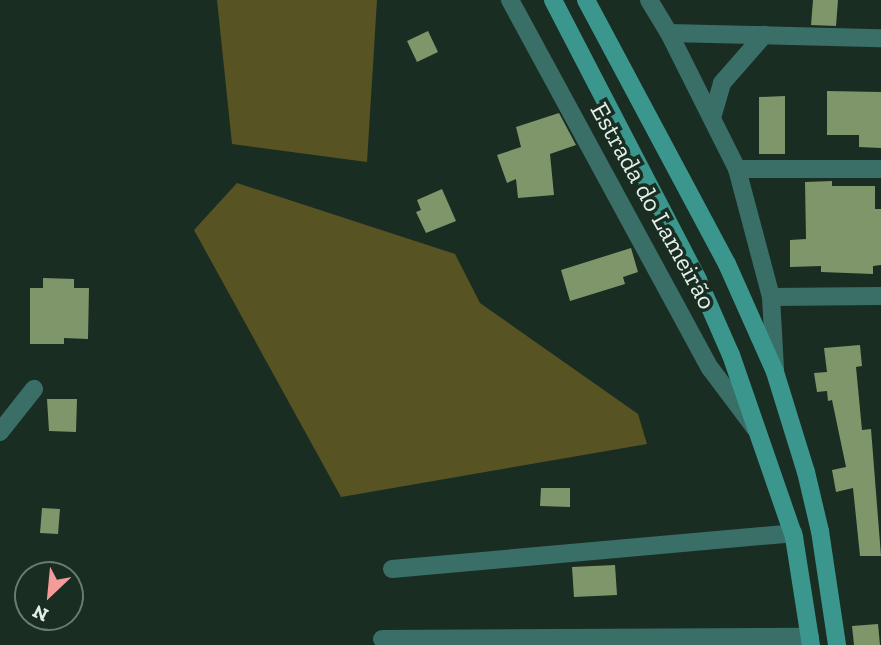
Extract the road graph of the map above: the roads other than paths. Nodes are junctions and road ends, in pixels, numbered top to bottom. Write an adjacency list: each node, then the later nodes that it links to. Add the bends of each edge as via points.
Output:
1 (510, 0): 16 (street, Estrada do Lameirão, via 710,368)
2 (553, 0): 16 (main road, Estrada do Lameirão, via 698,280)
3 (586, 0): 13 (main road, Estrada do Lameirão, via 727,264)
4 (649, 0): 5 (street, Estrada do Lameirão)
5 (669, 33): 6 (street); 8 (street, Estrada do Lameirão)
6 (764, 35): 7 (street); 8 (street, via 722,83)
7 (881, 38)
8 (712, 118): 9 (street, Estrada do Lameirão)
9 (737, 169): 10 (street); 11 (street, Estrada do Lameirão)
10 (881, 169)
11 (771, 296): 12 (street); 13 (street, Estrada do Lameirão)
12 (881, 296)
13 (775, 372): 21 (main road, Estrada do Lameirão, via 820,531)
14 (34, 389): 15 (street)
15 (0, 432)
16 (758, 432): 17 (main road, Estrada do Lameirão)
17 (793, 533): 18 (street); 20 (main road, Estrada do Lameirão)
18 (392, 569)
19 (382, 639): 20 (street)
20 (811, 641)
21 (837, 645)

